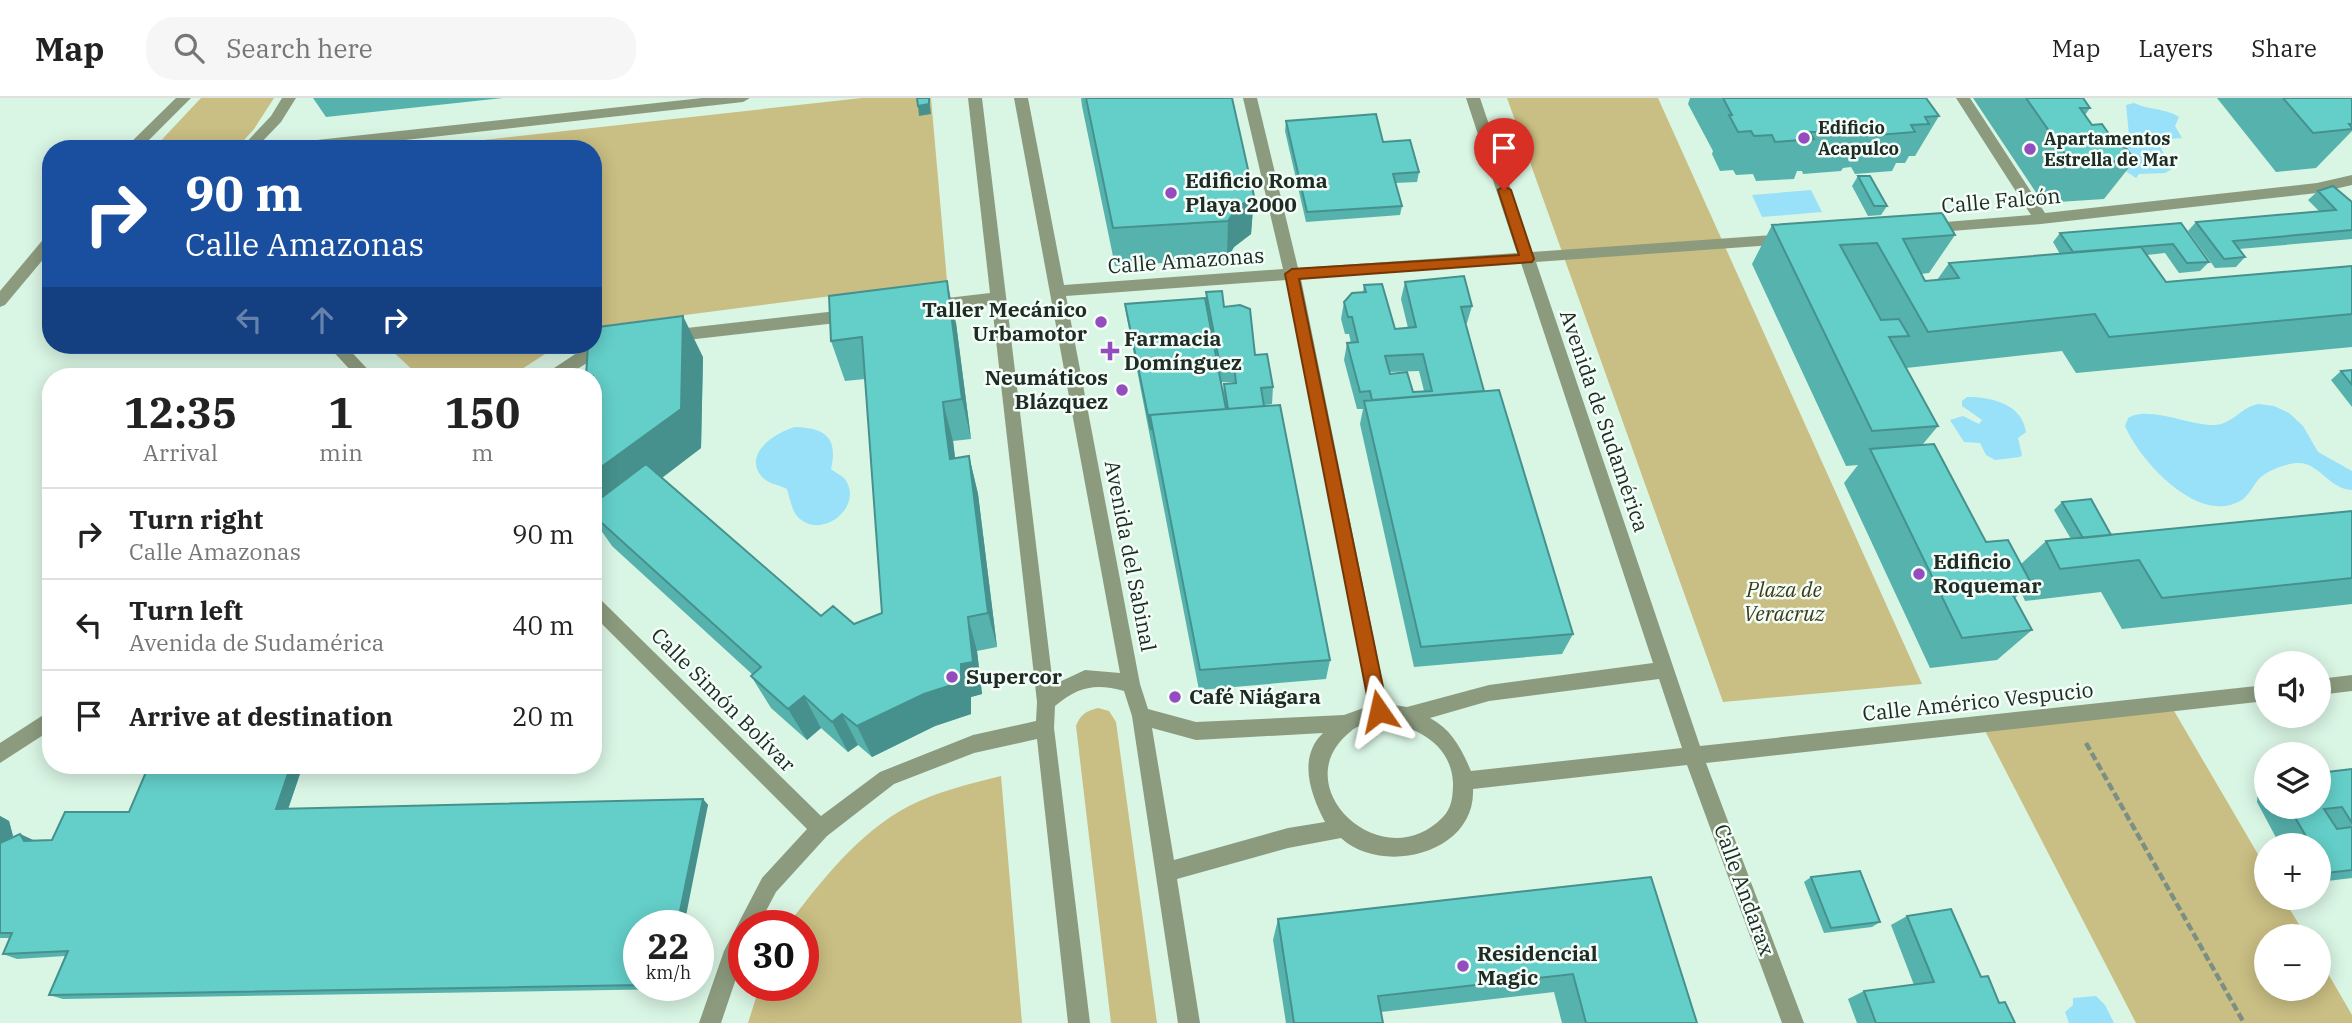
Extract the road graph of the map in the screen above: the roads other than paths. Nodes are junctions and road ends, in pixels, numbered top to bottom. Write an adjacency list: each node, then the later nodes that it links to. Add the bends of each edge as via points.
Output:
1 (289, 98): 10 (street)
2 (743, 98): 11 (street)
3 (975, 98): 20 (street)
4 (1021, 98): 19 (street, Avenida del Sabinal)
5 (1250, 98): 18 (street)
6 (1473, 98): 17 (street, Avenida de Sudamérica)
7 (1963, 98): 13 (street)
8 (180, 99): 9 (street)
9 (140, 140)
10 (256, 140)
11 (362, 140)
12 (2352, 180): 13 (street, Calle Falcón, via 2317,188)
13 (2041, 219): 14 (street, Calle Falcón)
14 (1904, 230)
15 (1807, 238): 17 (street)
16 (42, 251): 21 (street)
17 (1527, 259): 18 (street, Calle Amazonas); 32 (street, Avenida de Sudamérica)
18 (1292, 274): 19 (street, Calle Amazonas); 38 (street)
19 (1057, 291): 34 (street, Avenida del Sabinal)
20 (999, 298): 22 (street); 37 (street)
21 (0, 301)
22 (917, 308)
23 (876, 313): 24 (street)
24 (657, 338)
25 (629, 341): 26 (street)
26 (602, 344)
27 (344, 354): 29 (street)
28 (587, 354): 30 (street)
29 (358, 368)
30 (566, 368)
31 (602, 612): 48 (street, Calle Simón Bolívar)
32 (1665, 670): 39 (street, via 1489,693); 45 (street, Avenida de Sudamérica)
33 (2352, 683): 35 (street)
34 (1130, 684): 37 (street, via 1105,676 1071,681); 40 (street, Avenida del Sabinal)
35 (2331, 686)
36 (2254, 694): 45 (street, Calle Américo Vespucio)
37 (1046, 702): 43 (street)
38 (1379, 711): 39 (street); 41 (street)
39 (1409, 715): 46 (street, via 1447,740 1459,759)
40 (1140, 716): 41 (street, via 1196,731); 49 (street, Avenida del Sabinal)
41 (1343, 723): 47 (street, via 1329,736 1316,772 1328,811)
42 (42, 725): 44 (street)
43 (1045, 728): 48 (street, via 973,744 887,778); 53 (street)
44 (0, 754)
45 (1694, 757): 46 (street, Calle Américo Vespucio); 55 (street, Calle Andarax)
46 (1464, 780): 47 (street, via 1462,803 1451,823 1434,838 1412,847 1387,848)
47 (1342, 828): 49 (street)
48 (820, 829): 50 (street, via 769,885)
49 (1166, 872): 54 (street, Avenida del Sabinal)
50 (756, 910)
51 (728, 967): 52 (street)
52 (710, 1023)
53 (1079, 1023)
54 (1189, 1023)
55 (1793, 1023)

